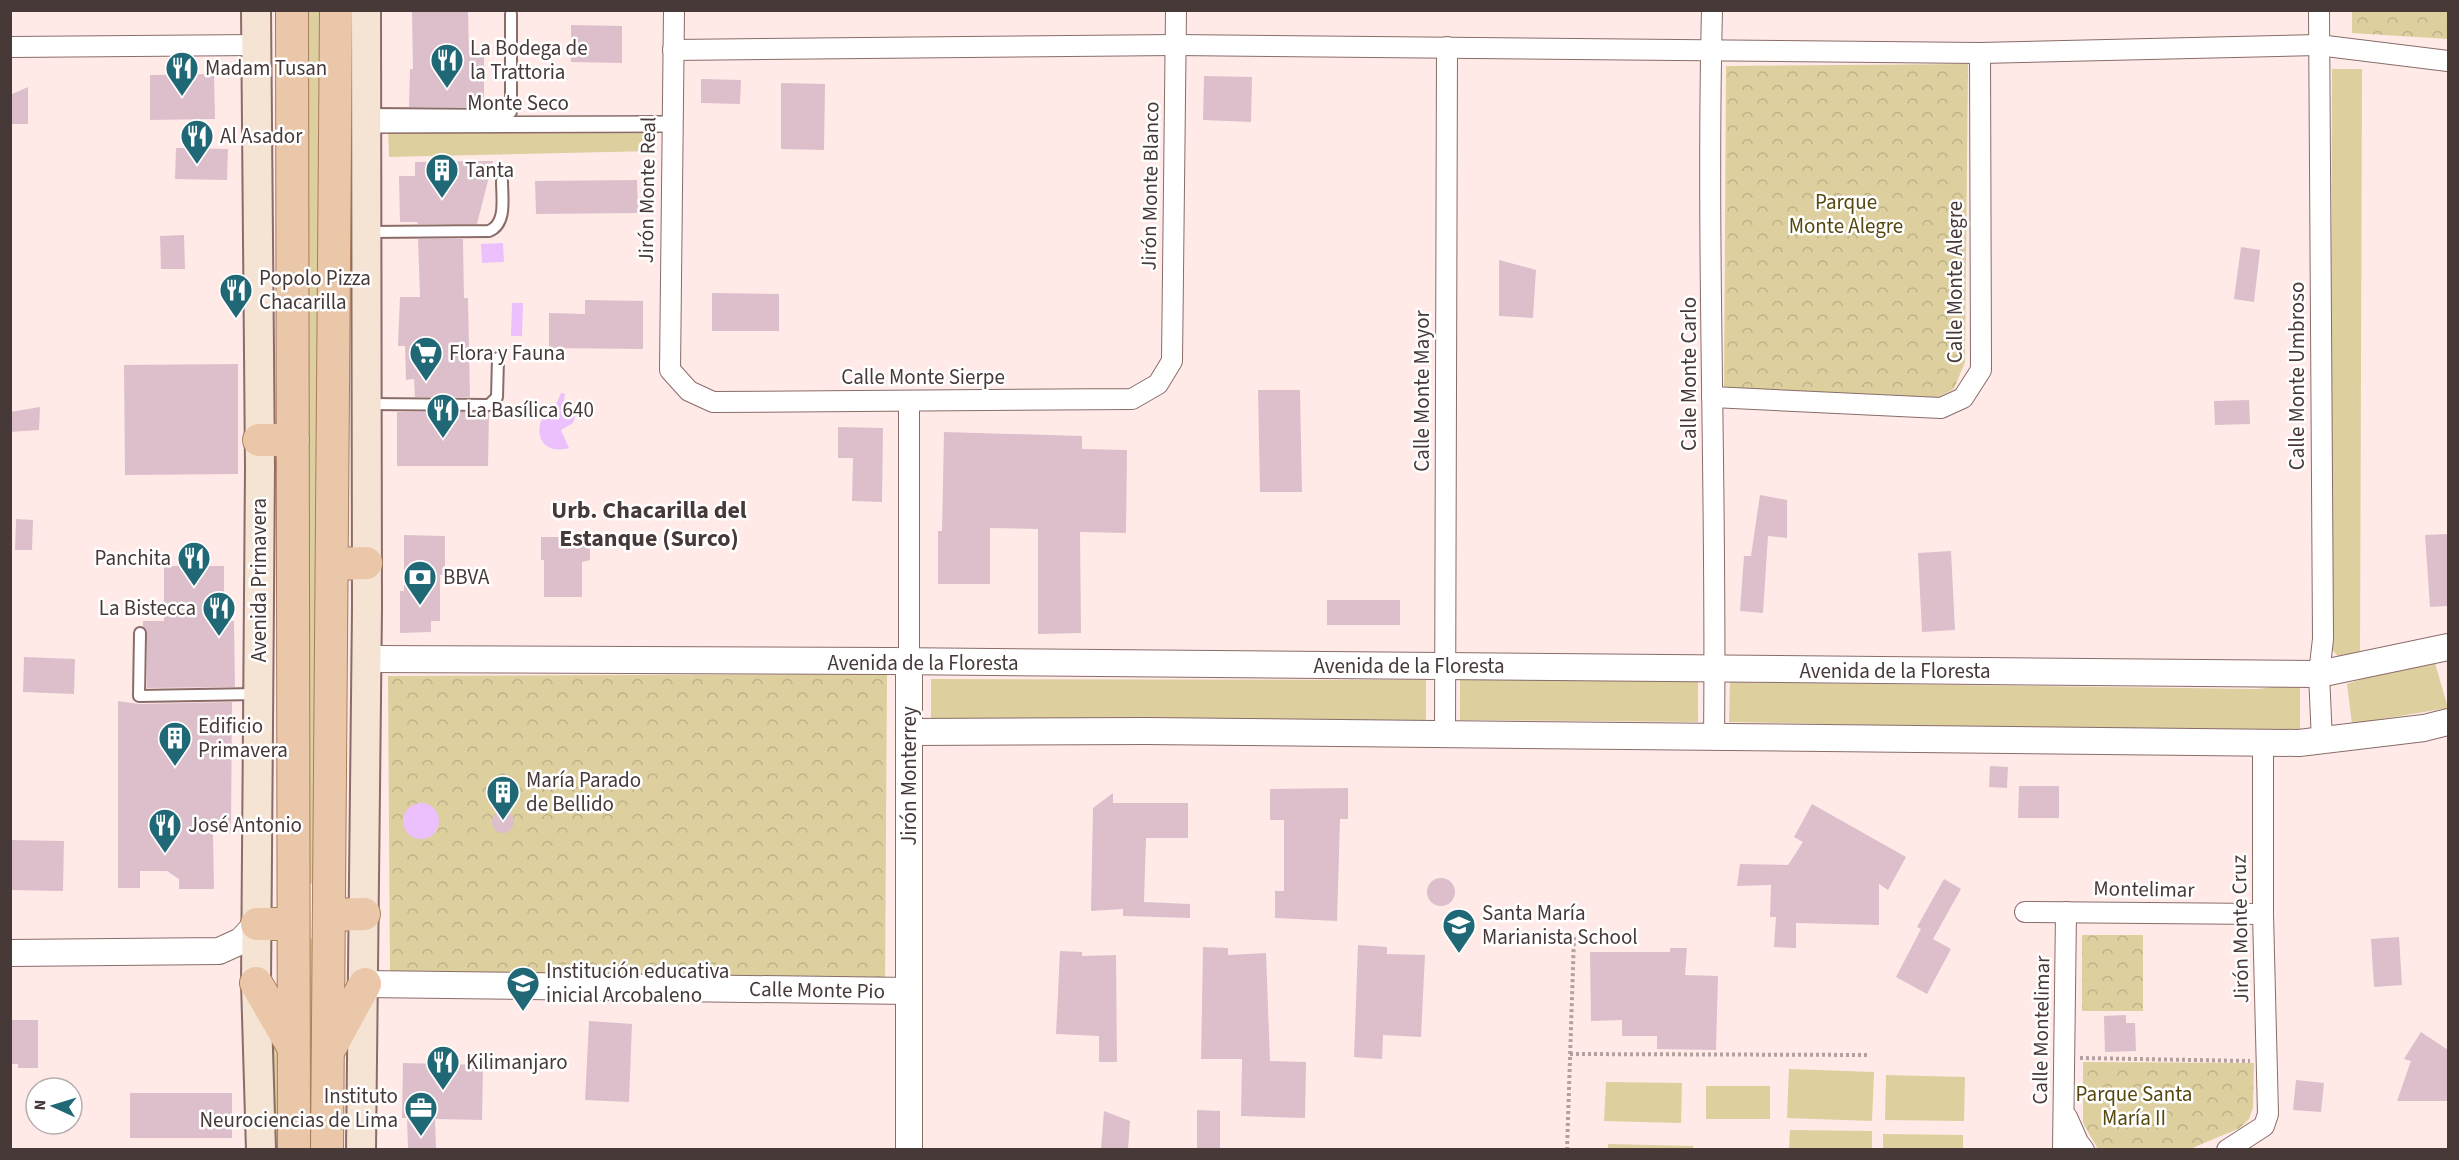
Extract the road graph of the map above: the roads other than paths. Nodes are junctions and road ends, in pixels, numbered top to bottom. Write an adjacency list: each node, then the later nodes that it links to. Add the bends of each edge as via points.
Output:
1 (256, 10): 10 (main road, Avenida Primavera)
2 (292, 10): 30 (main road, Avenida Primavera)
3 (336, 10): 32 (main road)
4 (366, 10): 19 (main road)
5 (674, 10): 15 (street, Jirón Monte Real)
6 (1176, 10): 11 (street, Jirón Monte Blanco)
7 (1712, 10): 16 (street, Calle Monte Carlo)
8 (2319, 10): 12 (street, Calle Monte Umbroso)
9 (511, 14): 19 (lane, via 508,115)
10 (256, 45): 13 (street); 29 (main road, Avenida Primavera)
11 (1175, 45): 14 (street); 15 (street); 24 (street, Jirón Monte Blanco)
12 (2318, 45): 17 (street); 18 (street); 39 (street, Calle Monte Umbroso, via 2323,639)
13 (10, 47)
14 (1446, 47): 16 (street); 37 (street, Calle Monte Mayor)
15 (673, 50): 20 (street, Jirón Monte Real)
16 (1711, 51): 17 (street); 26 (street, Calle Monte Carlo)
17 (1980, 53): 26 (street, Calle Monte Alegre, via 1981,370 1964,398 1941,408)
18 (2448, 61)
19 (365, 119): 20 (street, Monte Seco); 22 (main road)
20 (672, 124): 25 (street, Jirón Monte Real)
21 (502, 181): 22 (lane, via 500,223 495,229)
22 (365, 232): 28 (main road)
23 (498, 358): 28 (lane, via 497,398 489,405)
24 (1172, 361): 27 (street, Calle Monte Sierpe, via 1158,384 1132,399)
25 (670, 370): 27 (street, Calle Monte Sierpe, via 689,392 713,402)
26 (1712, 397): 38 (street, Calle Monte Carlo)
27 (909, 402): 36 (street, Jirón Monterrey)
28 (366, 404): 31 (main road)
29 (260, 440): 30 (main road); 40 (main road, Avenida Primavera)
30 (293, 440): 53 (main road, Avenida Primavera)
31 (366, 563): 32 (main road); 35 (main road)
32 (332, 564): 51 (main road)
33 (140, 633): 40 (lane, via 139,696)
34 (2448, 647): 39 (street, Avenida de la Floresta)
35 (366, 659): 36 (street, Avenida de la Floresta); 49 (main road)
36 (909, 663): 37 (street, Avenida de la Floresta); 42 (street, Jirón Monterrey)
37 (1444, 667): 38 (street, Avenida de la Floresta); 43 (street, Calle Monte Mayor)
38 (1715, 669): 39 (street, Avenida de la Floresta); 44 (street, Calle Monte Carlo)
39 (2319, 674): 45 (street, Calle Monte Umbroso)
40 (259, 694): 52 (main road, Avenida Primavera)
41 (2448, 722): 45 (street)
42 (909, 732): 43 (street); 58 (street, Jirón Monterrey)
43 (1444, 735): 44 (street)
44 (1714, 737): 46 (street)
45 (2322, 741): 46 (street)
46 (2263, 743): 50 (street, Jirón Monte Cruz)
47 (2025, 912): 48 (street, Montelimar)
48 (2066, 912): 50 (street, Montelimar); 61 (street, Calle Montelimar)
49 (364, 914): 51 (main road); 57 (main road)
50 (2263, 914): 69 (street, Jirón Monte Cruz, via 2268,1114 2264,1126)
51 (329, 915): 60 (main road)
52 (257, 924): 53 (main road); 54 (street, via 241,941); 56 (main road, Avenida Primavera)
53 (293, 924): 59 (main road, Avenida Primavera)
54 (219, 951): 55 (street); 56 (street, via 241,964)
55 (10, 953)
56 (256, 983): 59 (main road); 62 (main road, Avenida Primavera)
57 (365, 984): 58 (street, Calle Monte Pio); 60 (main road); 65 (main road)
58 (909, 991): 66 (street, Jirón Monterrey)
59 (294, 1048): 63 (main road, Avenida Primavera)
60 (328, 1051): 64 (main road)
61 (2064, 1108): 67 (street, Calle Montelimar); 68 (street)
62 (261, 1149)
63 (294, 1149)
64 (327, 1149)
65 (361, 1149)
66 (909, 1149)
67 (2063, 1149)
68 (2084, 1149)
69 (2228, 1149)

